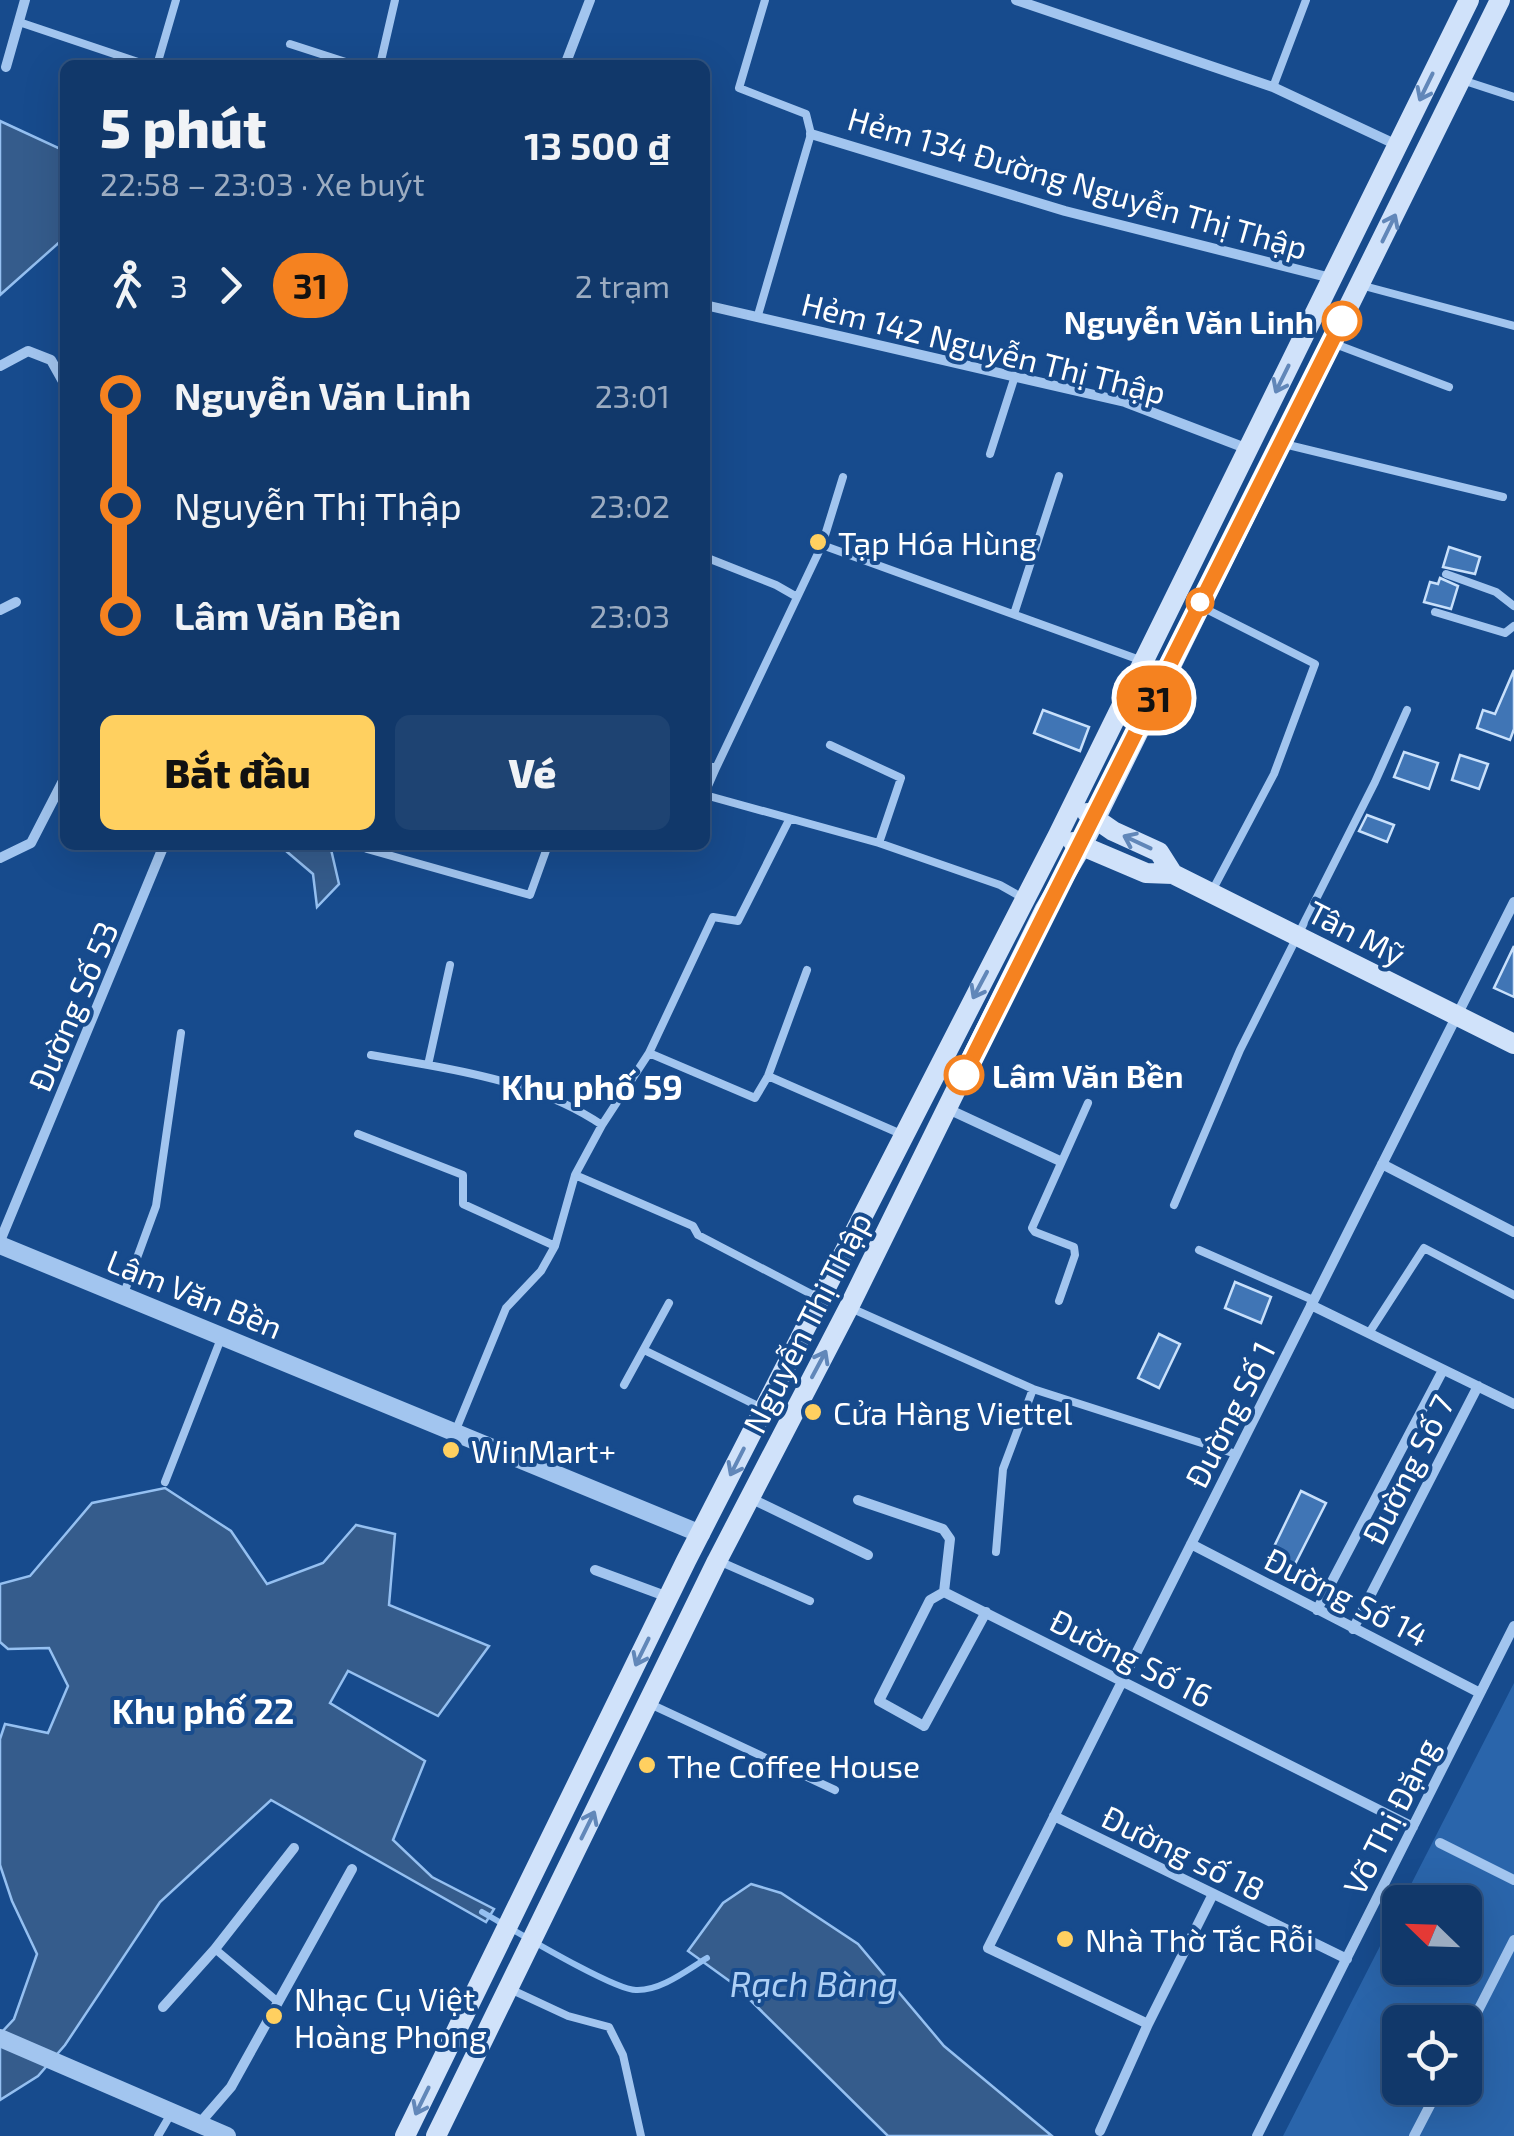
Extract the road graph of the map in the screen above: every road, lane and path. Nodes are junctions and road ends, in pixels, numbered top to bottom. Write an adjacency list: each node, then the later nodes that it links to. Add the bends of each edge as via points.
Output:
1 (26, 0): 12 (street)
2 (176, 0): 15 (lane)
3 (395, 0): 17 (lane)
4 (590, 0): 18 (street)
5 (765, 0): 23 (lane, via 739,88 806,114)
6 (1016, 0): 11 (street)
7 (1060, 0): 11 (lane)
8 (1306, 0): 21 (lane)
9 (1469, 0): 24 (main road, Nguyễn Thị Thập, one-way to 24)
10 (1500, 0): 20 (main road, Nguyễn Thị Thập)
11 (1057, 15): 21 (street)
12 (19, 22): 14 (lane); 19 (street)
13 (290, 44): 16 (lane)
14 (132, 60)
15 (158, 60)
16 (340, 60)
17 (381, 60)
18 (567, 60)
19 (6, 67)
20 (1462, 80): 22 (lane); 26 (main road, Nguyễn Thị Thập, one-way to 20)
21 (1274, 87): 24 (street)
22 (1514, 97)
23 (811, 134): 25 (street, Hẻm 134 Đường Nguyễn Thị Thập, via 1065,210); 28 (lane)
24 (1397, 145): 25 (main road, Nguyễn Thị Thập)
25 (1332, 278): 36 (main road, Nguyễn Thị Thập, one-way to 36)
26 (1361, 286): 29 (lane); 30 (main road, Nguyễn Thị Thập)
27 (710, 306): 28 (street, Hẻm 142 Nguyễn Thị Thập)
28 (758, 315): 33 (street, Hẻm 142 Nguyễn Thị Thập)
29 (1514, 326)
30 (1331, 343): 34 (lane); 35 (main road, Nguyễn Thị Thập)
31 (0, 366): 32 (street, via 28,351 51,360)
32 (60, 376)
33 (1015, 376): 36 (street, Hẻm 142 Nguyễn Thị Thập, via 1125,402); 37 (lane)
34 (1449, 387)
35 (1280, 443): 40 (lane); 46 (main road, Nguyễn Thị Thập)
36 (1248, 448): 52 (main road, Nguyễn Thị Thập)
37 (990, 454)
38 (1059, 476): 50 (lane)
39 (843, 478): 41 (lane)
40 (1503, 497)
41 (822, 544): 44 (lane); 50 (lane)
42 (710, 559): 44 (lane)
43 (1446, 574): 47 (lane, via 1496,592)
44 (797, 597): 56 (lane)
45 (16, 602): 48 (street)
46 (1198, 605): 61 (main road, Nguyễn Thị Thập); 71 (lane, via 1315,664 1274,774)
47 (1514, 606)
48 (0, 610)
49 (1435, 612): 51 (lane, via 1505,632)
50 (1014, 614): 52 (lane)
51 (1514, 626)
52 (1144, 661): 60 (main road, Nguyễn Thị Thập)
53 (1407, 710): 75 (lane)
54 (830, 744): 64 (lane, via 900,778)
55 (710, 766): 56 (lane)
56 (716, 768): 57 (lane)
57 (710, 782)
58 (60, 787): 69 (street, via 31,842)
59 (710, 796): 62 (lane)
60 (1072, 806): 61 (main road, Tân Mỹ); 63 (main road, Nguyễn Thị Thập)
61 (1096, 817): 65 (main road, Nguyễn Thị Thập); 70 (main road, Tân Mỹ, one-way to 61, via 1159,852)
62 (790, 820): 64 (lane); 81 (lane, via 738,921 713,916)
63 (1058, 835): 65 (main road, Tân Mỹ); 72 (main road, Nguyễn Thị Thập)
64 (879, 843): 72 (lane, via 1000,884)
65 (1082, 846): 70 (main road, Tân Mỹ, via 1146,874); 74 (main road, Nguyễn Thị Thập)
66 (162, 850): 95 (street, Đường Số 53)
67 (372, 850): 68 (lane, via 530,895)
68 (546, 850)
69 (0, 858)
70 (1173, 874): 71 (main road, Tân Mỹ)
71 (1210, 893): 75 (main road, Tân Mỹ)
72 (1025, 899): 74 (main road); 89 (main road, Nguyễn Thị Thập, one-way to 89)
73 (1514, 902): 78 (street, Đường Số 1)
74 (1045, 909): 86 (main road, Nguyễn Thị Thập)
75 (1296, 936): 78 (main road, Tân Mỹ); 93 (lane)
76 (450, 966): 83 (lane)
77 (807, 970): 84 (lane)
78 (1457, 1016): 80 (main road, Tân Mỹ); 91 (street, Đường Số 1)
79 (181, 1033): 99 (lane, via 156,1206)
80 (1514, 1044)
81 (649, 1054): 84 (lane, via 756,1098); 87 (lane)
82 (372, 1055): 83 (lane)
83 (428, 1065): 87 (lane, via 493,1077)
84 (768, 1076): 89 (lane)
85 (1088, 1103): 90 (lane)
86 (948, 1108): 90 (street); 104 (main road, Nguyễn Thị Thập)
87 (602, 1125): 92 (lane)
88 (358, 1134): 96 (lane, via 463,1175 463,1204)
89 (902, 1134): 100 (main road, Nguyễn Thị Thập)
90 (1060, 1162): 101 (lane, via 1032,1228 1074,1247)
91 (1382, 1164): 94 (street); 103 (street, Đường Số 1)
92 (576, 1174): 96 (lane); 100 (lane, via 694,1226)
93 (1174, 1205)
94 (1514, 1232)
95 (0, 1243): 99 (street, Lâm Văn Bền)
96 (555, 1246): 114 (lane, via 542,1271 506,1308)
97 (1199, 1250): 103 (lane)
98 (1514, 1295): 105 (lane, via 1424,1248)
99 (123, 1296): 106 (street, Lâm Văn Bền)
100 (821, 1299): 113 (main road, Nguyễn Thị Thập)
101 (1059, 1301)
102 (669, 1303): 107 (lane)
103 (1312, 1303): 105 (street); 115 (street, Đường Số 1)
104 (849, 1307): 111 (lane); 117 (main road, Nguyễn Thị Thập, one-way to 104)
105 (1369, 1334): 108 (street)
106 (222, 1336): 114 (street, Lâm Văn Bền); 116 (lane)
107 (644, 1350): 109 (lane); 113 (lane)
108 (1443, 1370): 110 (street); 128 (street, Đường Số 7)
109 (624, 1385)
110 (1478, 1386): 112 (street); 131 (street, Đường Số 7)
111 (1033, 1389): 115 (lane); 122 (lane, via 1003,1468)
112 (1514, 1404)
113 (764, 1409): 119 (main road, Nguyễn Thị Thập, one-way to 119)
114 (455, 1432): 119 (street, Lâm Văn Bền)
115 (1236, 1454): 120 (street, Đường Số 1)
116 (166, 1482)
117 (750, 1498): 121 (main road, Nguyễn Thị Thập); 123 (street)
118 (858, 1500): 125 (street, via 943,1528 950,1540)
119 (701, 1534): 121 (main road); 126 (main road, Nguyễn Thị Thập)
120 (1191, 1544): 128 (street, Đường Số 14); 132 (street, Đường Số 1)
121 (721, 1552): 127 (lane); 134 (main road, Nguyễn Thị Thập)
122 (996, 1552)
123 (868, 1554)
124 (595, 1570): 126 (street)
125 (944, 1592): 129 (street, Đường Số 16); 129 (street, via 930,1600 880,1700 924,1726)
126 (668, 1597): 158 (main road, Nguyễn Thị Thập, one-way to 158)
127 (810, 1602)
128 (1318, 1610): 131 (street, Đường Số 14)
129 (986, 1612): 132 (street, Đường Số 16)
130 (1514, 1626): 133 (street, Võ Thị Đặng)
131 (1353, 1628): 133 (street, Đường Số 14)
132 (1122, 1680): 136 (street, Đường Số 1); 137 (street, Đường Số 16)
133 (1480, 1692): 137 (street, Võ Thị Đặng)
134 (648, 1703): 135 (lane); 146 (main road, Nguyễn Thị Thập, one-way to 134)
135 (835, 1790)
136 (1054, 1816): 142 (street, Đường số 18); 150 (street, Đường Số 1, via 988,1948)
137 (1413, 1827): 145 (street, Võ Thị Đặng)
138 (1440, 1843): 141 (street)
139 (294, 1848): 144 (street)
140 (352, 1869): 147 (street)
141 (1514, 1880)
142 (1213, 1894): 145 (street, Đường số 18); 150 (street)
143 (1514, 1940): 148 (street)
144 (214, 1950): 147 (lane); 149 (street)
145 (1346, 1958): 161 (street, Võ Thị Đặng)
146 (508, 1988): 159 (main road, Nguyễn Thị Thập); 160 (lane, via 609,2028 624,2055)
147 (278, 2002): 154 (street, via 232,2087)
148 (1481, 2005)
149 (162, 2007)
150 (1148, 2024): 155 (street)
151 (0, 2038): 153 (street)
152 (1430, 2105): 162 (street)
153 (172, 2112): 154 (street); 156 (lane)
154 (198, 2124): 157 (street)
155 (1100, 2131)
156 (158, 2136)
157 (227, 2136)
158 (404, 2136)
159 (436, 2136)
160 (641, 2136)
161 (1257, 2136)
162 (1414, 2136)

